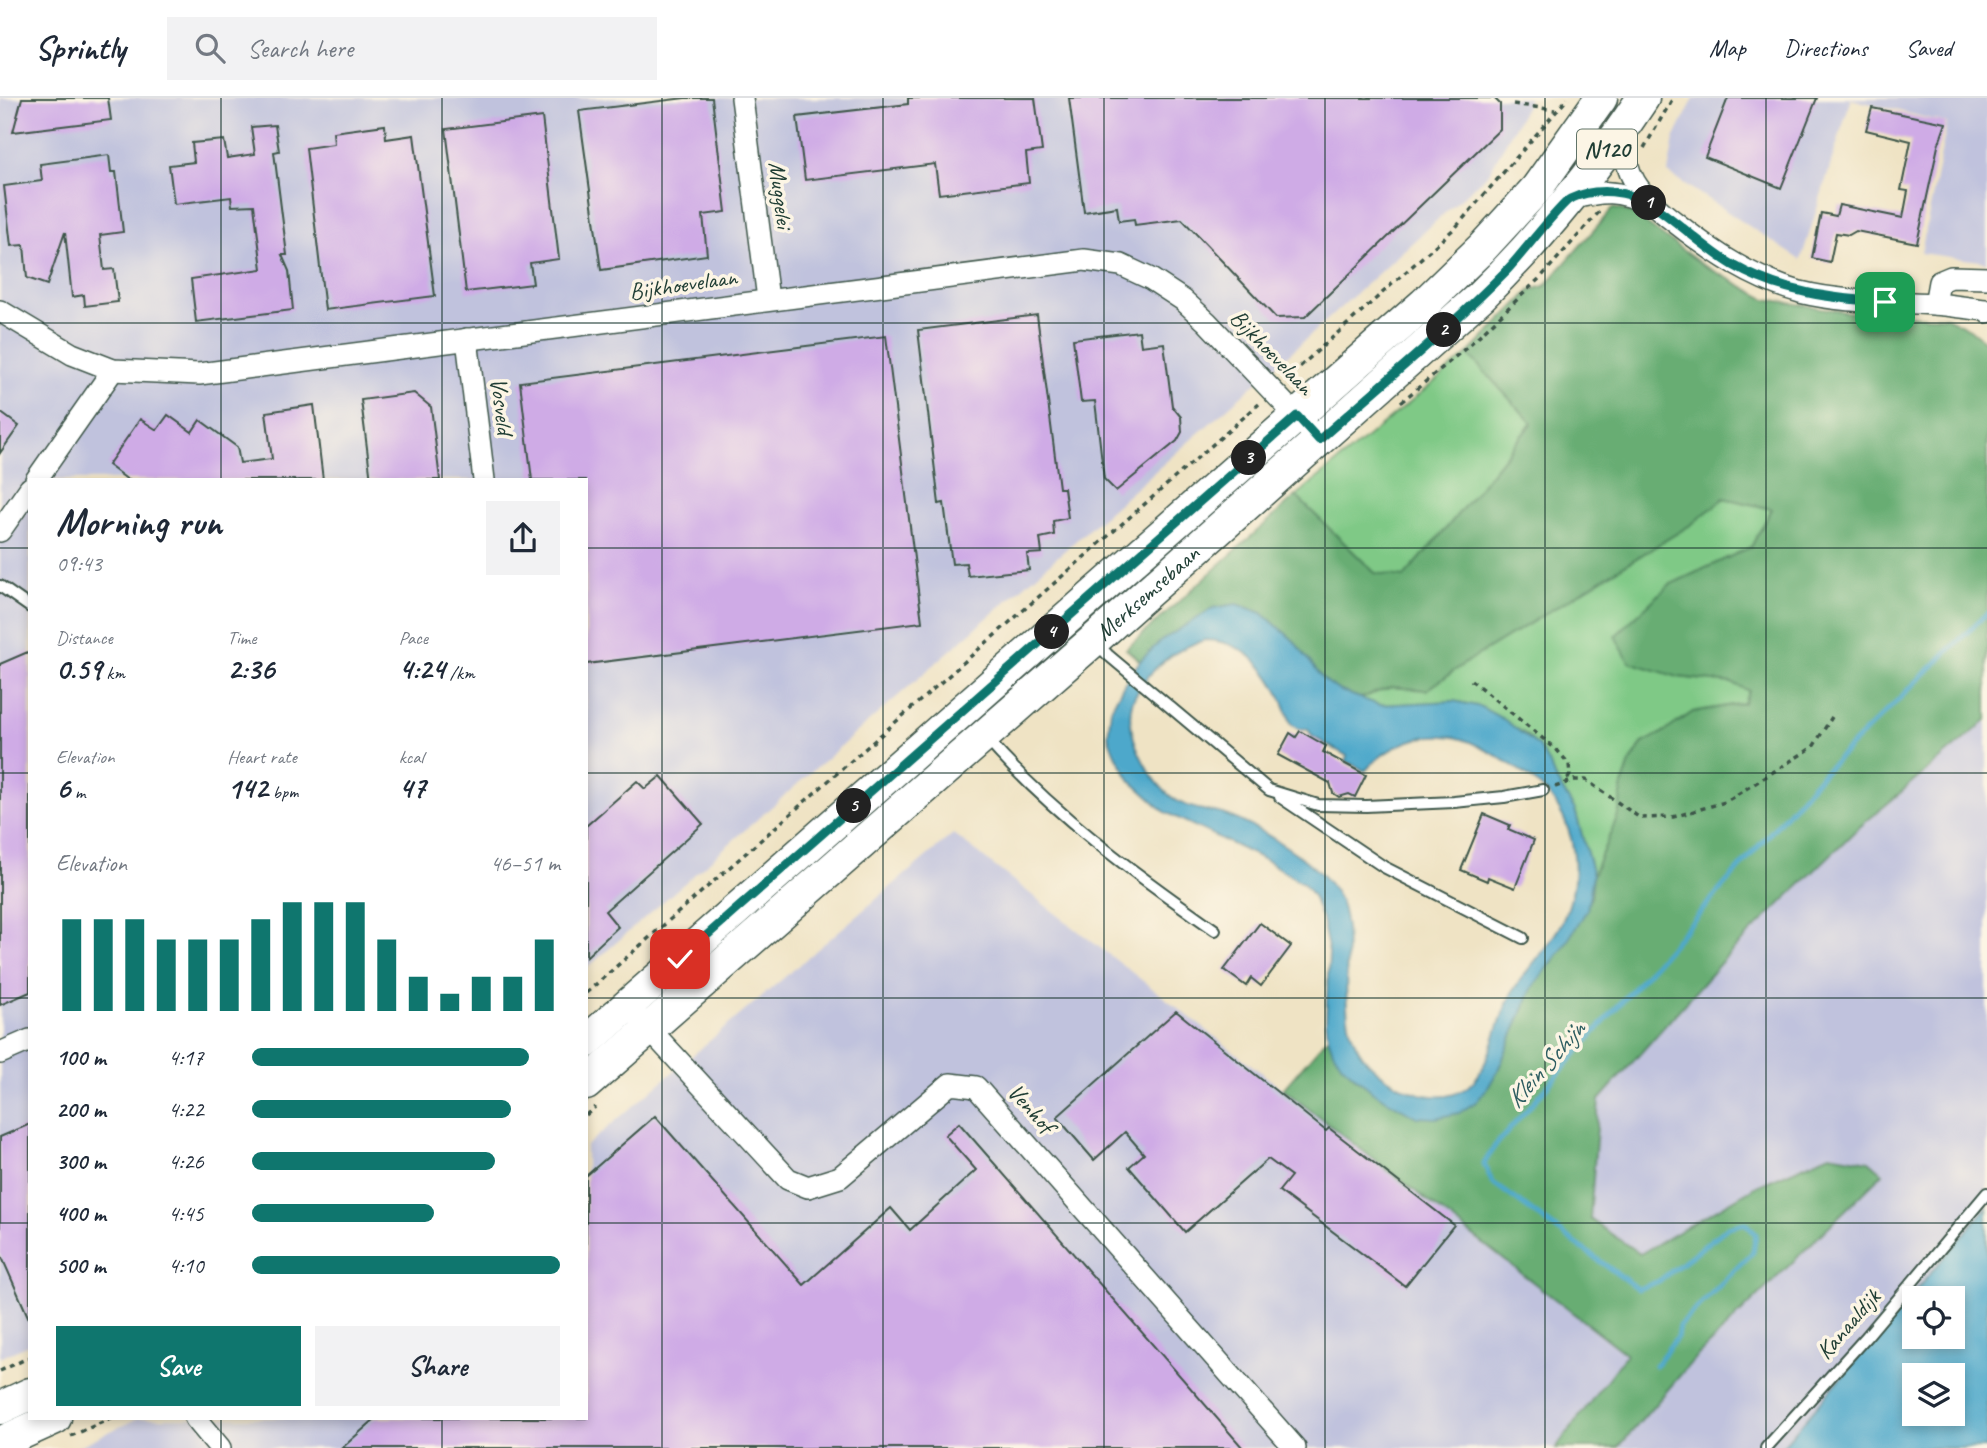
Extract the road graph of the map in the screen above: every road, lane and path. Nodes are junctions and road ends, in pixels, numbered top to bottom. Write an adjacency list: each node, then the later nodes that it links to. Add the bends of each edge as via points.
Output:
1 (742, 98): 14 (street, Muggelei)
2 (1558, 98): 8 (path)
3 (1568, 98): 8 (path)
4 (1601, 98): 23 (main road, Merksemsebaan / N120, via 1510,219)
5 (1643, 98): 9 (main road, Merksemsebaan / N120)
6 (1673, 98): 10 (path)
7 (1513, 104): 8 (path)
8 (1556, 109): 19 (path, via 1456,227)
9 (1626, 124): 11 (main road, Merksemsebaan / N120); 12 (street, via 1623,148 1637,188)
10 (1639, 155)
11 (1569, 199): 12 (street, via 1605,191); 24 (main road, Merksemsebaan / N120, via 1481,296)
12 (1651, 204): 15 (street, via 1734,265 1767,281 1849,300)
13 (1987, 278): 15 (street, via 1951,277 1939,282)
14 (768, 299): 18 (street, Bijkhoevelaan); 22 (street, Bijkhoevelaan, via 1084,260 1121,265 1183,300)
15 (1935, 304): 17 (street)
16 (0, 311): 21 (street, Bijkhoevelaan, via 72,354)
17 (1986, 311)
18 (467, 339): 21 (street, Bijkhoevelaan, via 199,374); 26 (street, Vosveld)
19 (1307, 361): 20 (path); 22 (path)
20 (1311, 366)
21 (113, 369): 25 (street)
22 (1273, 391): 23 (street, Bijkhoevelaan); 39 (path)
23 (1297, 416): 24 (street, Bijkhoevelaan); 40 (main road, Merksemsebaan / N120)
24 (1319, 440): 31 (main road, Merksemsebaan / N120)
25 (37, 478)
26 (484, 478)
27 (28, 491): 28 (street)
28 (0, 531)
29 (0, 586): 30 (lane)
30 (28, 606)
31 (1094, 640): 34 (main road, Merksemsebaan / N120); 35 (lane)
32 (1471, 680): 33 (path, via 1563,757 1570,775 1565,784 1586,780 1640,818 1674,817 1725,802 1813,747)
33 (1832, 717)
34 (984, 736): 37 (lane, via 1075,825); 41 (main road, Merksemsebaan / N120)
35 (1269, 790): 36 (lane, via 1318,805 1366,806 1454,802); 38 (lane, via 1384,867)
36 (1543, 790)
37 (1215, 930)
38 (1523, 938)
39 (588, 991)
40 (628, 1006): 41 (street, Venhof); 42 (main road, Merksemsebaan / N120)
41 (649, 1029): 45 (main road, Merksemsebaan / N120); 56 (street, Venhof, via 788,1179 808,1186 840,1177 950,1084 976,1087)
42 (588, 1040)
43 (28, 1041): 44 (street)
44 (0, 1053)
45 (588, 1082)
46 (1987, 1193): 57 (lane, Kanaaldijk)
47 (28, 1358): 48 (path)
48 (0, 1370)
49 (28, 1395): 50 (main road)
50 (0, 1408)
51 (101, 1420): 53 (path)
52 (197, 1420): 55 (street)
53 (62, 1427): 54 (main road)
54 (0, 1443)
55 (220, 1448)
56 (1295, 1448)
57 (1766, 1448)

